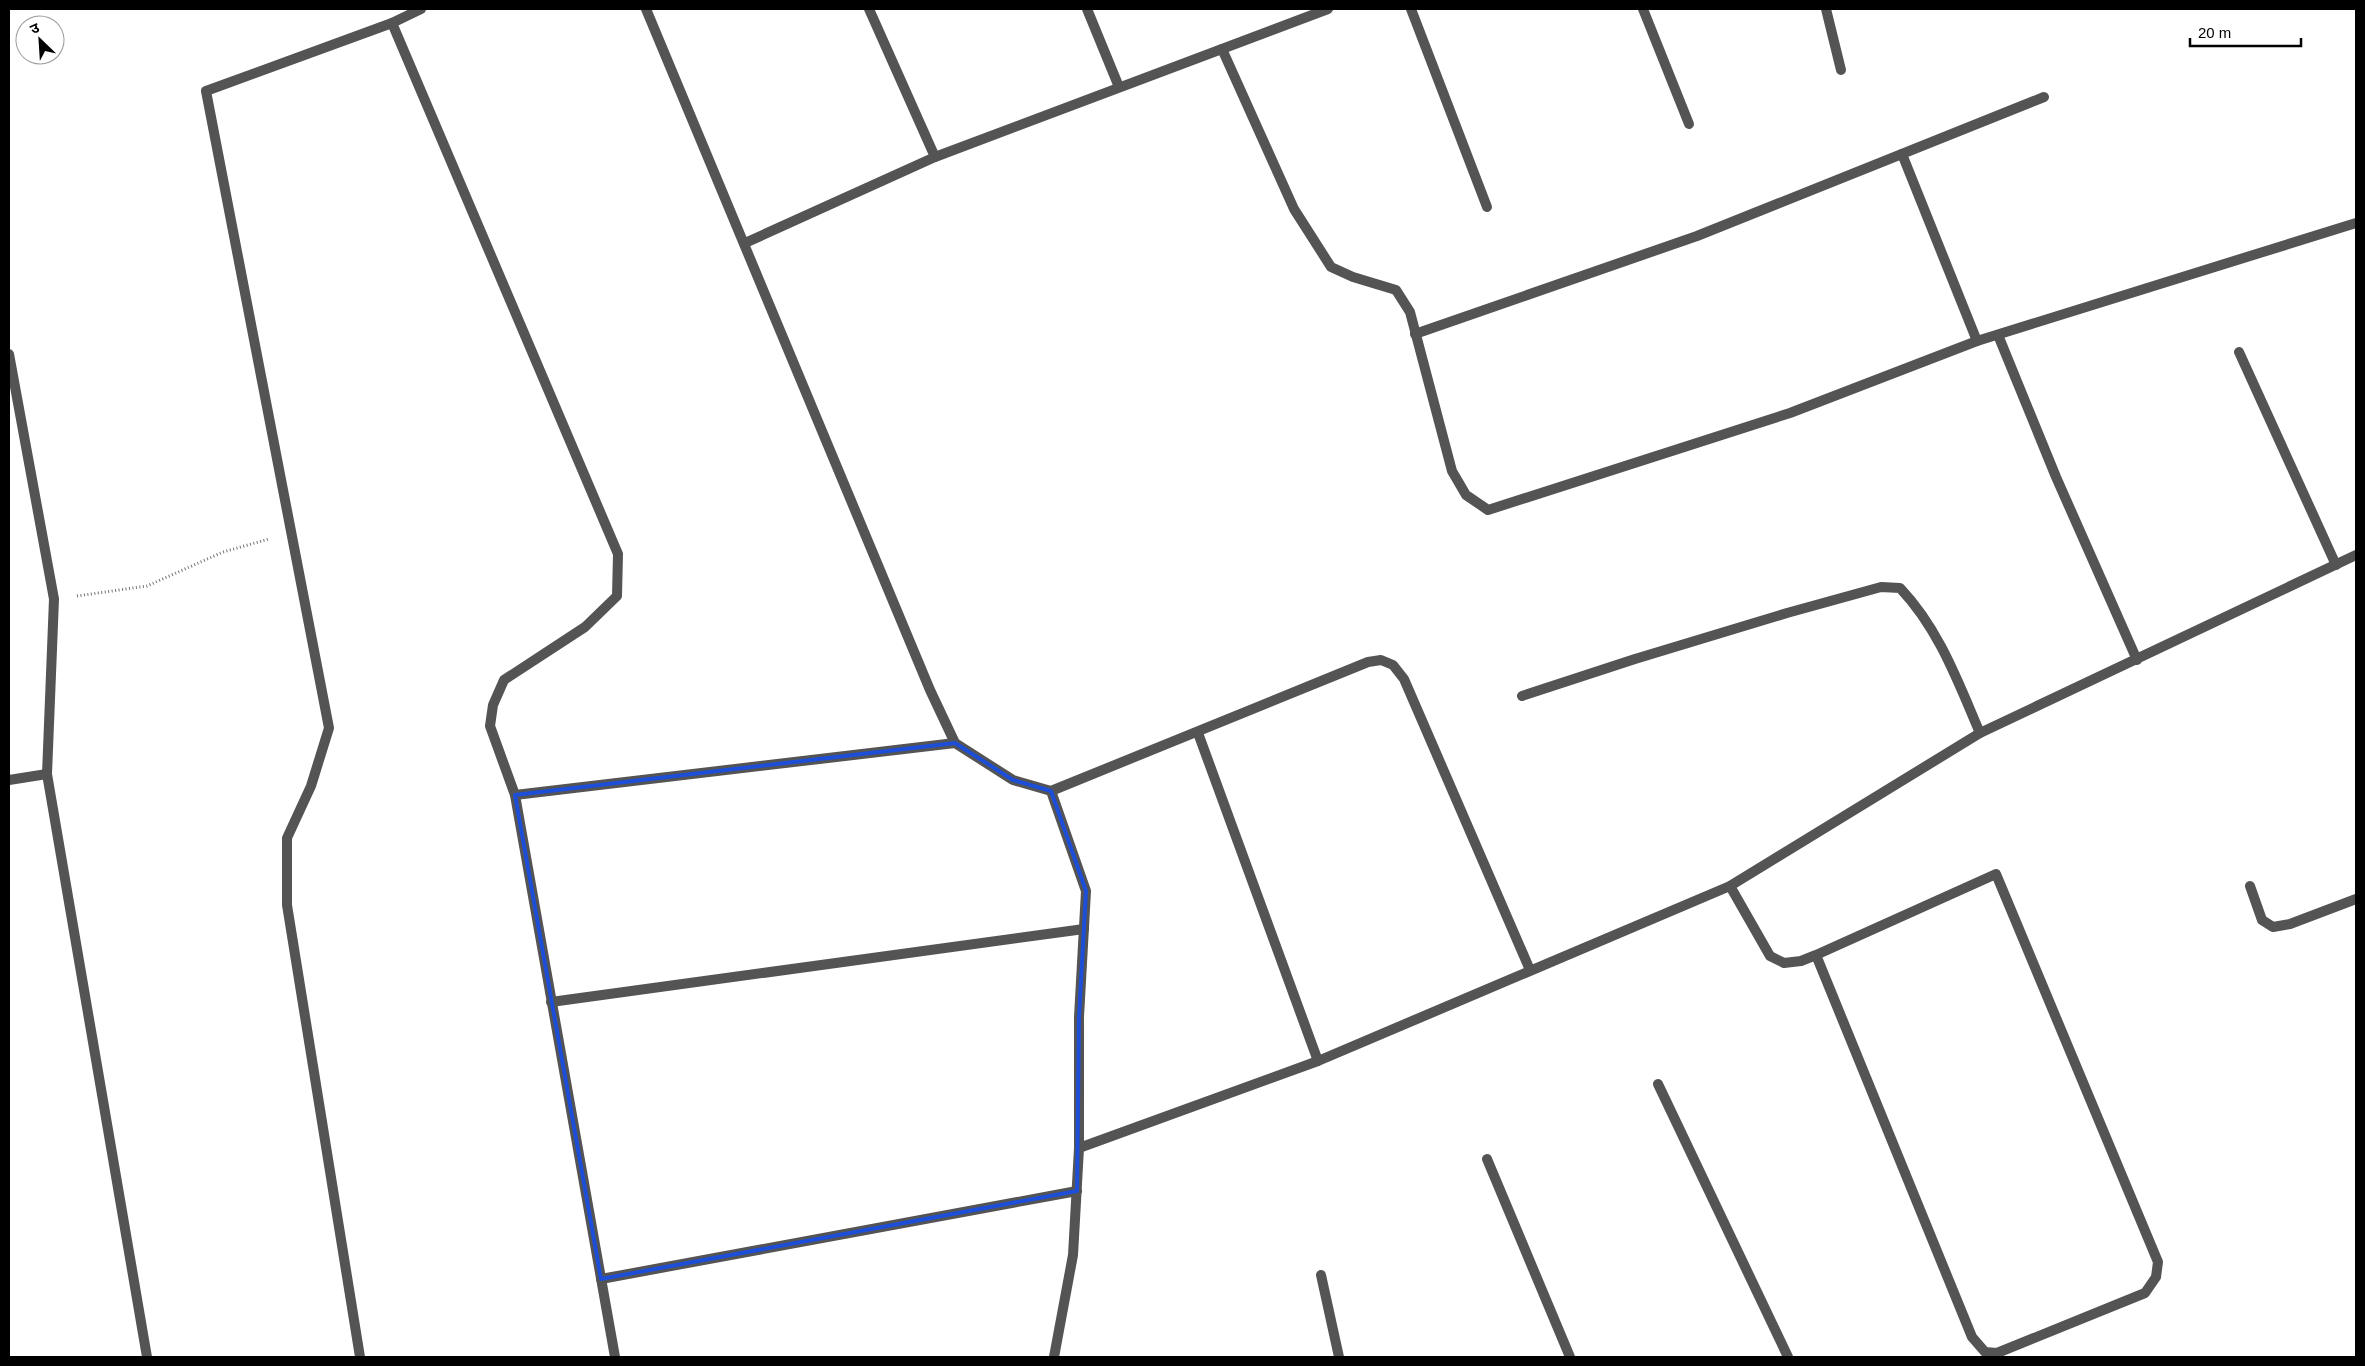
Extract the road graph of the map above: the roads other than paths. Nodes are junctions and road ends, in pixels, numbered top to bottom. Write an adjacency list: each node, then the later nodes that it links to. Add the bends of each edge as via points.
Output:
1 (421, 9): 9 (street)
2 (646, 9): 19 (street)
3 (869, 9): 16 (street)
4 (1087, 9): 12 (street)
5 (1328, 9): 10 (street)
6 (1410, 9): 17 (street)
7 (1643, 9): 14 (street)
8 (1826, 9): 11 (street)
9 (392, 23): 35 (street, via 618,554 617,596 585,627 504,680 493,706 490,726); 51 (street, via 206,91 329,728 311,786 287,838 287,905)
10 (1222, 49): 12 (street); 20 (street, via 1294,209 1331,268 1396,290 1410,312)
11 (1842, 70)
12 (1119, 87): 16 (street)
13 (2044, 97): 15 (street)
14 (1689, 124)
15 (1902, 154): 20 (street, via 1697,236); 22 (street)
16 (934, 157): 19 (street)
17 (1487, 207)
18 (2356, 223): 21 (street)
19 (745, 243): 31 (street, via 930,690)
20 (1415, 334): 22 (street, via 1452,471 1466,496 1488,510 1790,413)
21 (1998, 335): 22 (street); 27 (street, via 2052,468)
22 (1977, 341)
23 (2239, 352): 26 (street)
24 (9, 354): 32 (street, via 54,599)
25 (2356, 555): 26 (street)
26 (2336, 565): 27 (street)
27 (2137, 660): 30 (street)
28 (1522, 696): 30 (street, via 1787,613 1881,587 1900,588 1918,607 1945,652)
29 (1198, 733): 34 (street); 41 (street, via 1368,662 1381,660 1393,664 1404,679 1420,714); 43 (street)
30 (1980, 733): 36 (street)
31 (955, 743): 34 (street, via 1013,780); 35 (street)
32 (47, 774): 33 (street); 50 (street)
33 (9, 780)
34 (1051, 791): 39 (street, via 1086,891)
35 (515, 795): 42 (street)
36 (1730, 886): 40 (street, via 1770,956 1784,963); 41 (street)
37 (2250, 886): 38 (street, via 2262,920 2273,927 2290,924)
38 (2356, 899)
39 (1084, 929): 42 (street); 45 (street, via 1079,1017)
40 (1816, 955): 40 (street, via 1972,1338 1985,1352 1997,1353 2145,1293 2156,1277 2158,1262 1996,874)
41 (1530, 970): 43 (street)
42 (551, 1002): 49 (street)
43 (1318, 1061): 45 (street)
44 (1658, 1084): 56 (street)
45 (1079, 1148): 47 (street)
46 (1487, 1159): 55 (street)
47 (1077, 1191): 49 (street); 53 (street, via 1073,1256)
48 (1321, 1275): 54 (street)
49 (601, 1279): 52 (street)
50 (147, 1357)
51 (360, 1357)
52 (615, 1357)
53 (1054, 1357)
54 (1339, 1357)
55 (1570, 1357)
56 (1788, 1357)

